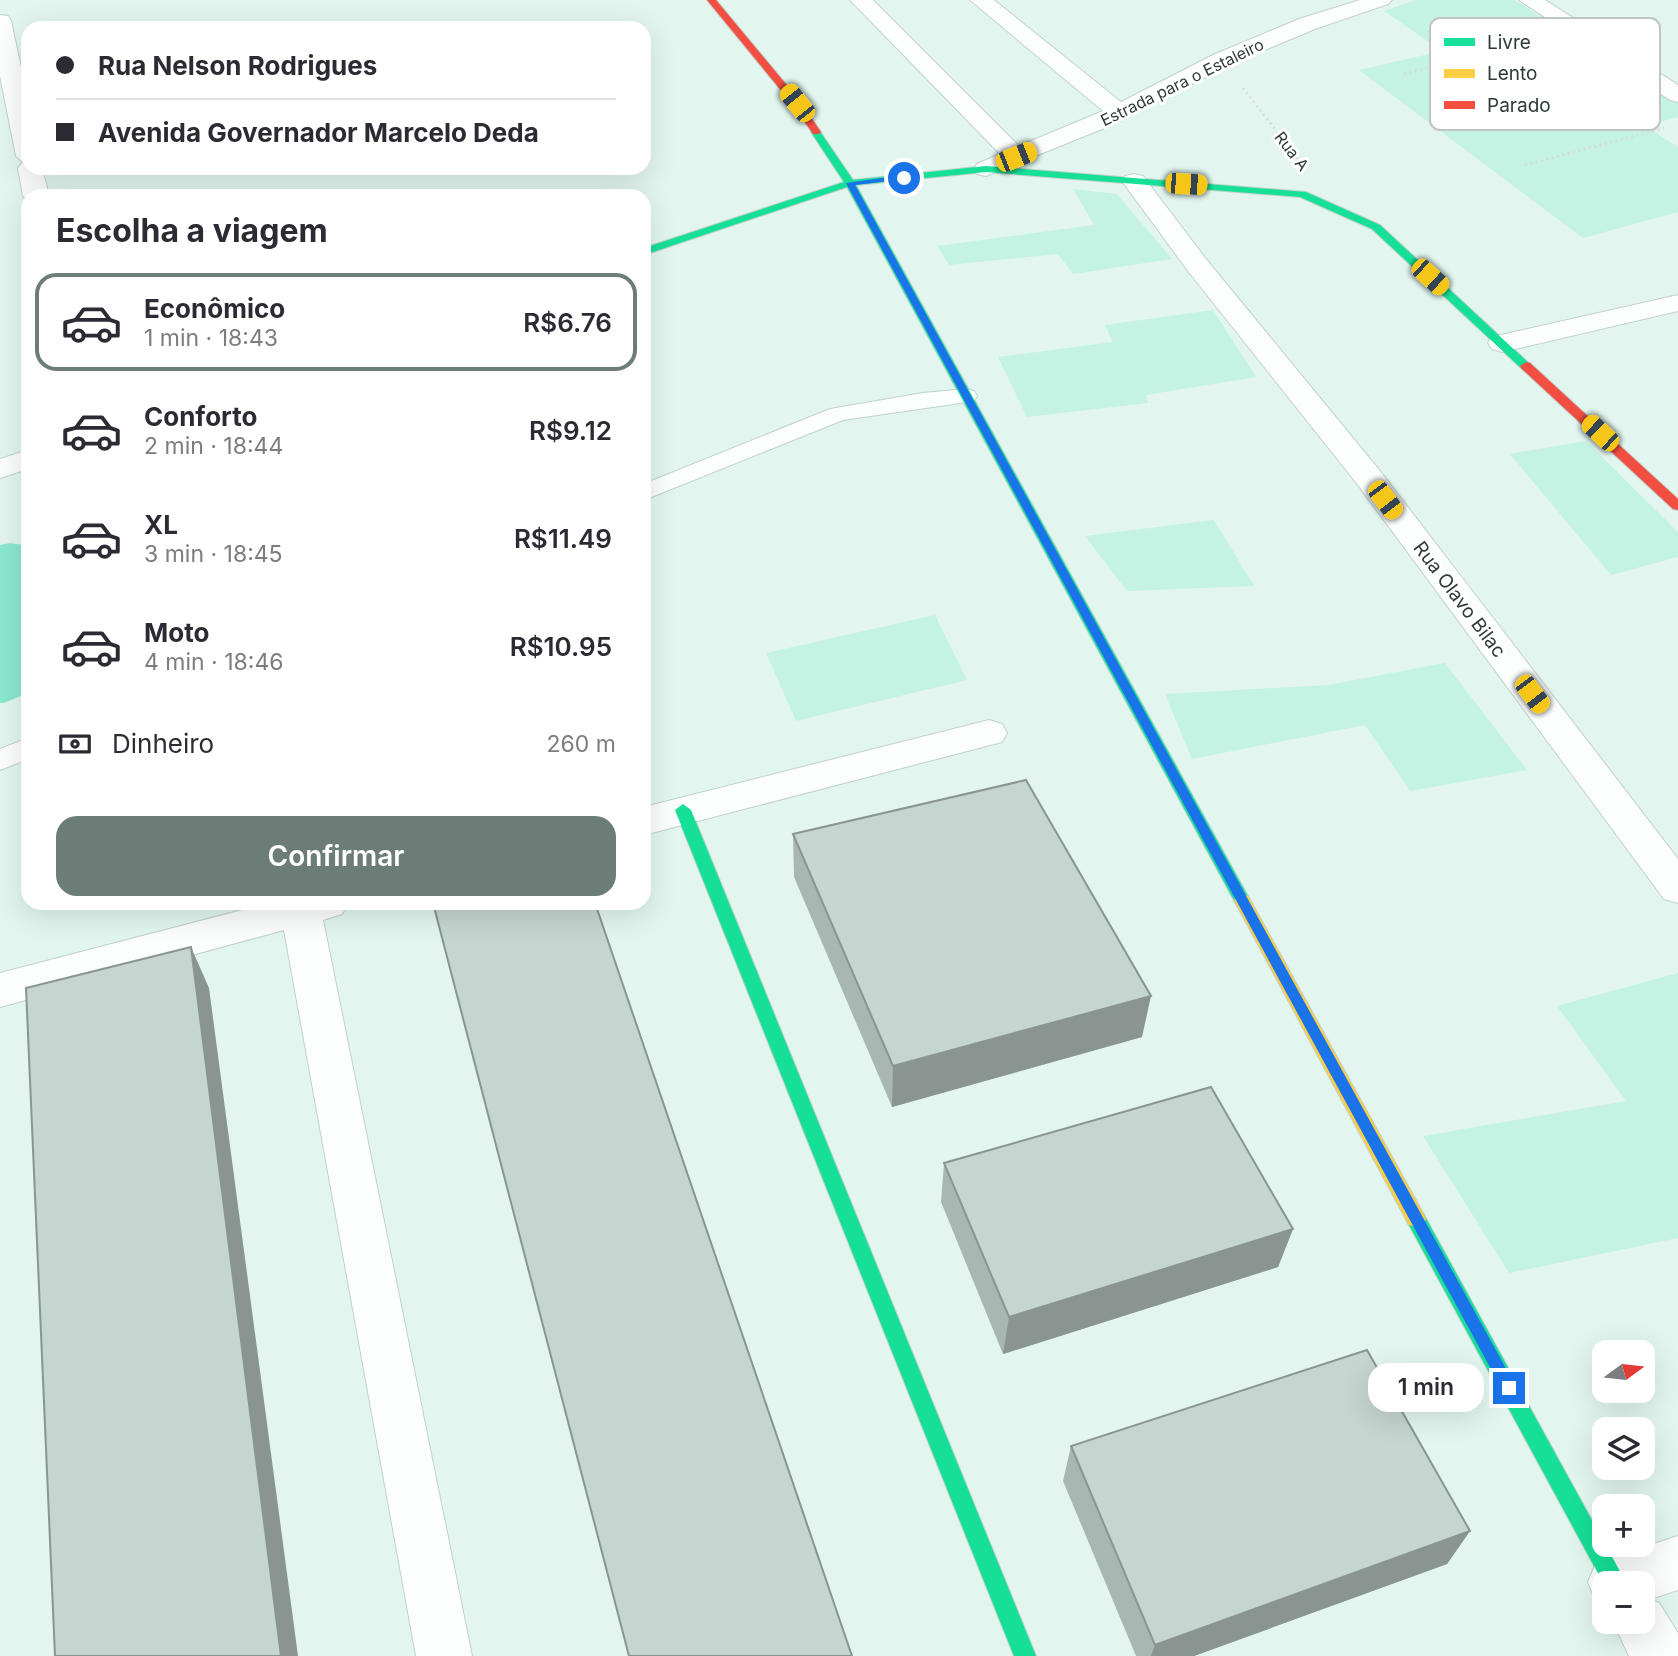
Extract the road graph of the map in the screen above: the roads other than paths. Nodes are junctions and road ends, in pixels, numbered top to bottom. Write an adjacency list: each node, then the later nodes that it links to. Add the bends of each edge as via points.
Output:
1 (711, 0): 15 (street, via 797,103)
2 (861, 0): 12 (street)
3 (981, 0): 10 (street)
4 (1381, 0): 10 (street, Estrada para o Estaleiro, via 1307,24 1221,60)
5 (1530, 0): 6 (street)
6 (1560, 18)
7 (0, 22): 11 (street)
8 (1660, 83): 9 (street)
9 (1678, 95)
10 (1119, 112): 12 (street, Estrada para o Estaleiro)
11 (21, 122)
12 (1016, 157): 13 (street, Estrada para o Estaleiro)
13 (986, 169): 14 (street); 15 (street)
14 (1134, 181): 18 (street, via 1303,194 1376,227); 29 (street, Rua Olavo Bilac, via 1369,478)
15 (850, 183): 16 (street); 19 (street)
16 (651, 250)
17 (1678, 303): 18 (street)
18 (1502, 343): 23 (street)
19 (966, 396): 22 (lane, via 838,414); 34 (street)
20 (21, 462): 21 (street)
21 (0, 469)
22 (651, 490)
23 (1678, 506)
24 (989, 733): 27 (street)
25 (21, 751): 26 (lane)
26 (0, 760)
27 (683, 810): 28 (street); 38 (street)
28 (651, 819)
29 (1678, 888)
30 (300, 910): 32 (street)
31 (316, 910): 37 (street)
32 (0, 990)
33 (1678, 1563): 35 (street)
34 (1610, 1571)
35 (1655, 1577)
36 (1647, 1634): 39 (street)
37 (444, 1656)
38 (1025, 1656)
39 (1660, 1656)

